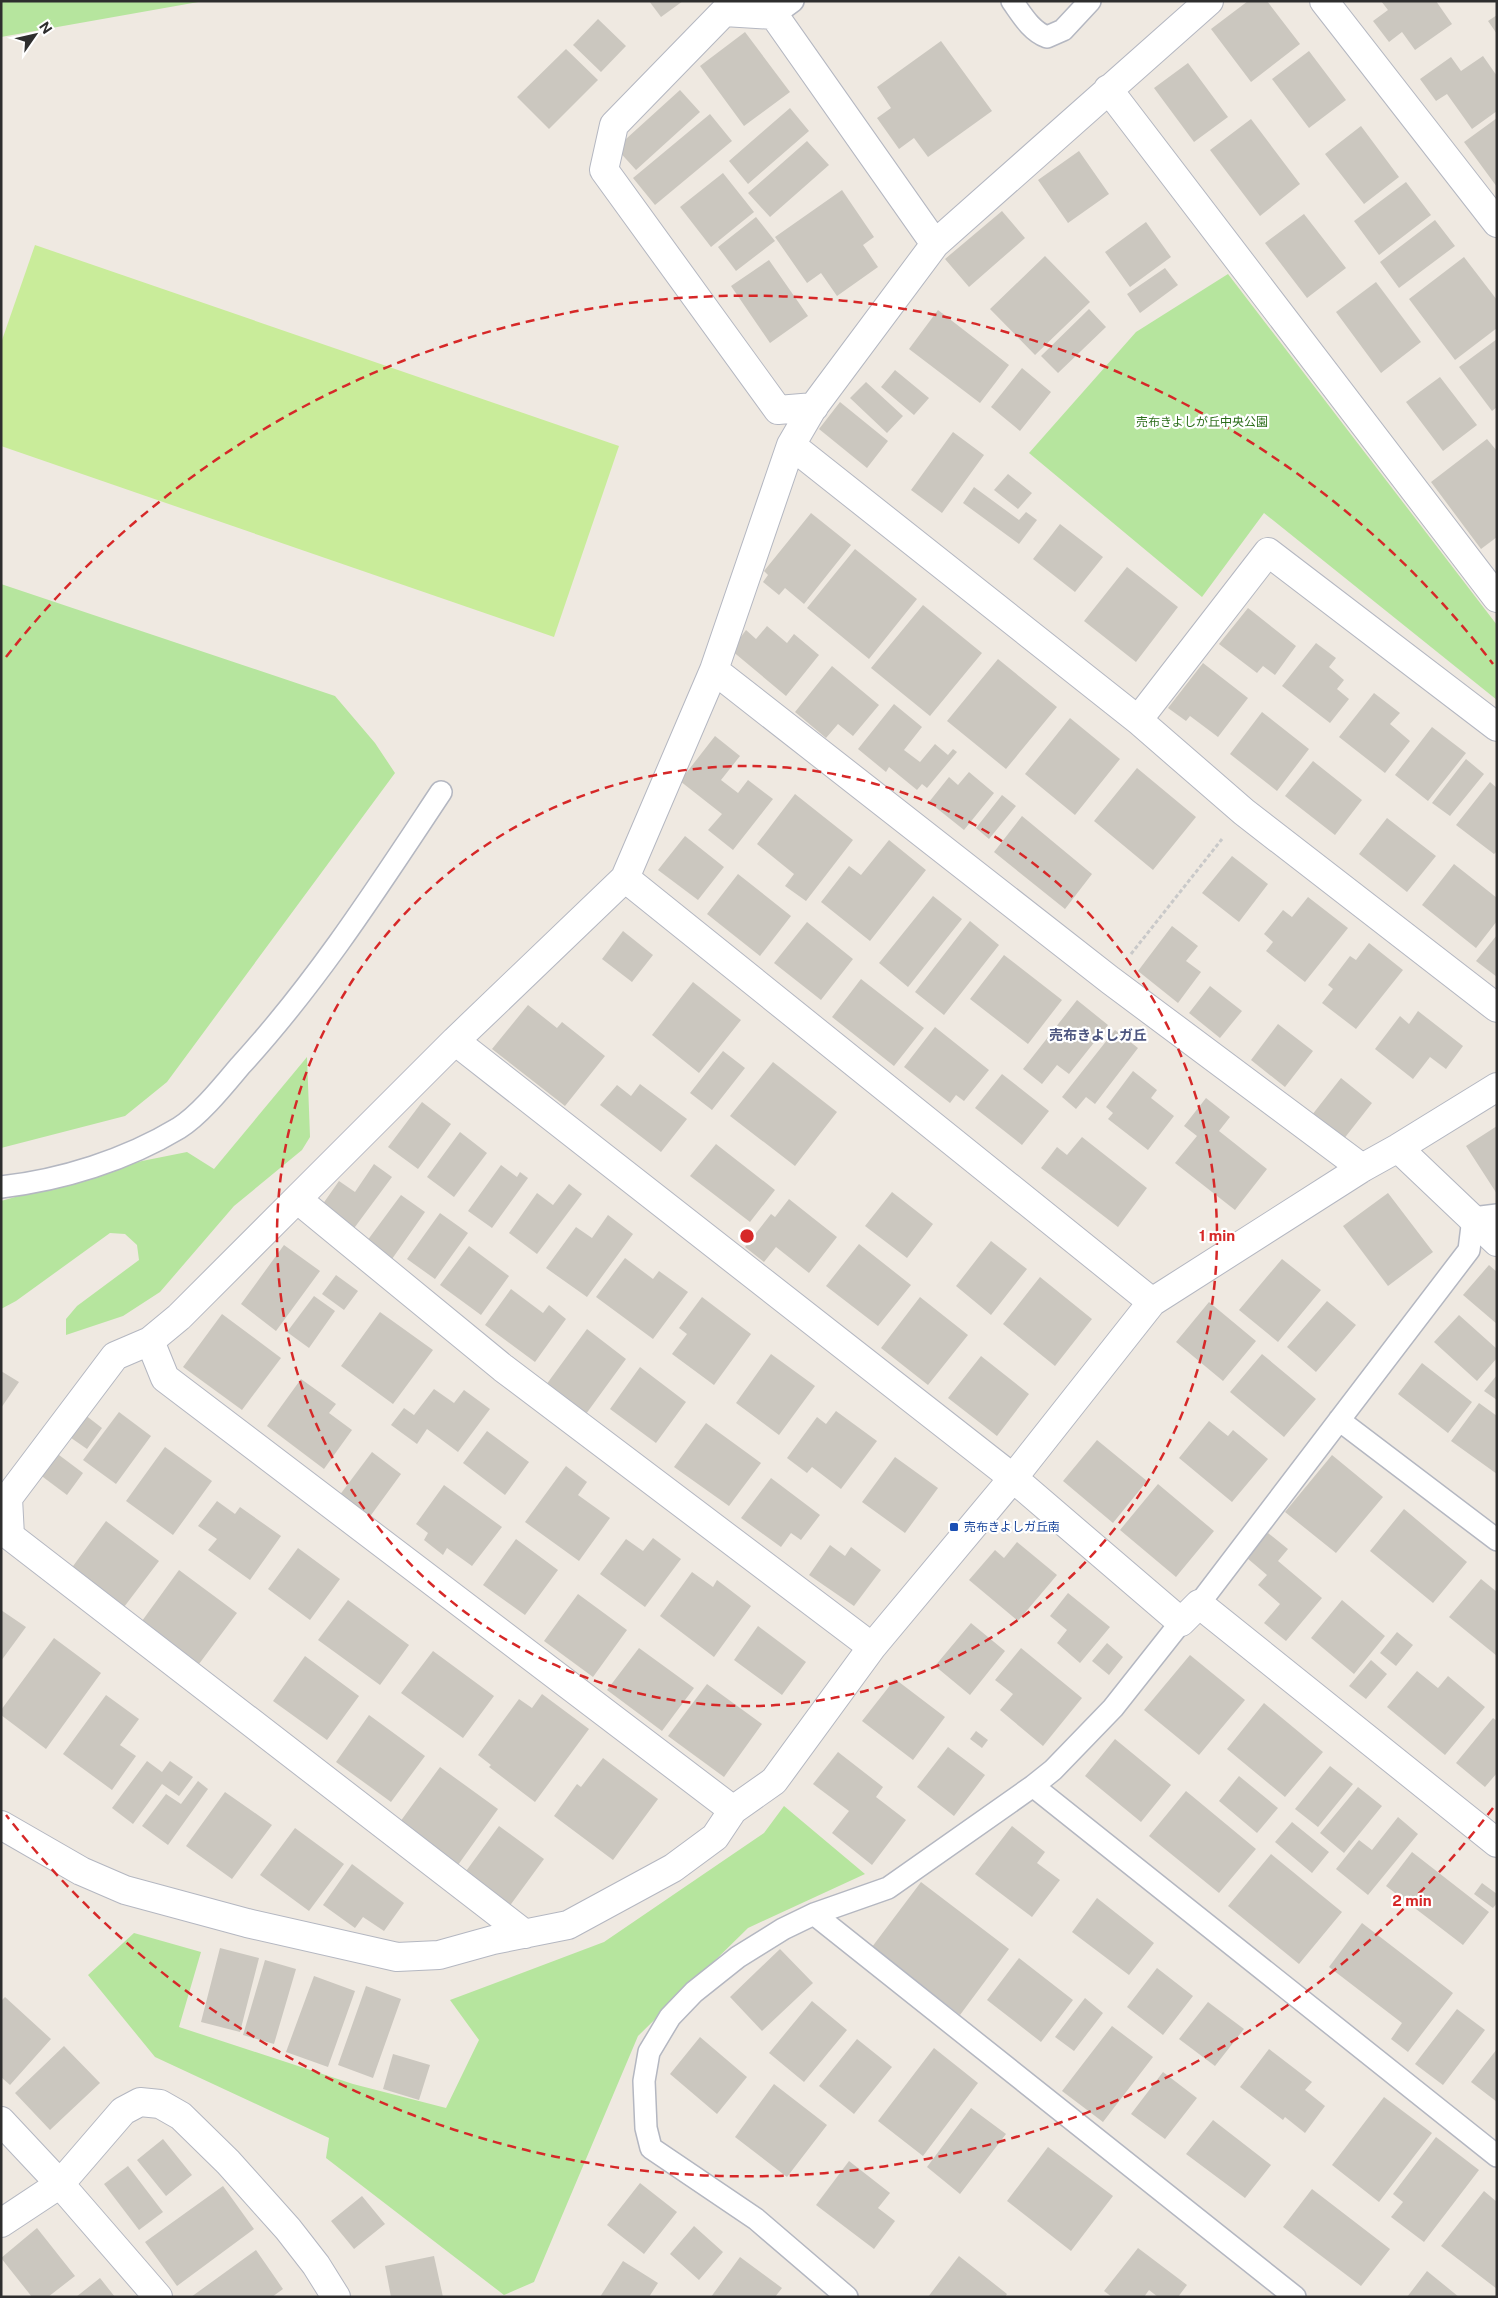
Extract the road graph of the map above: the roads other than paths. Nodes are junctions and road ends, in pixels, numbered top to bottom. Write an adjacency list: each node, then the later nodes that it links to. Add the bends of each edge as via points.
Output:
1 (1012, 1): 2 (lane, via 1027,22 1047,37 1064,30)
2 (1090, 1)
3 (1209, 1): 6 (street)
4 (1324, 1): 7 (street)
5 (783, 8): 8 (street); 9 (street, via 724,12 614,124 604,170 778,410)
6 (1108, 89): 8 (street); 11 (street)
7 (1497, 223)
8 (935, 244): 9 (street)
9 (814, 406): 10 (street)
10 (790, 445): 12 (street); 13 (street)
11 (1497, 598)
12 (714, 670): 16 (street); 21 (street, via 1110,980)
13 (1138, 720): 14 (street, via 1268,552); 17 (street, via 1244,812)
14 (1497, 728)
15 (441, 792): 22 (lane, via 301,996 216,1094 180,1127 120,1157 41,1182)
16 (625, 878): 18 (street); 26 (street)
17 (1497, 1008)
18 (455, 1041): 23 (street); 29 (street)
19 (1497, 1087): 20 (street)
20 (1398, 1148): 21 (street); 24 (street)
21 (1362, 1168): 26 (street)
22 (1, 1187)
23 (297, 1199): 27 (street, via 179,1317); 32 (street, via 502,1368)
24 (1485, 1217): 25 (street); 28 (lane, via 1469,1250)
25 (1497, 1242)
26 (1152, 1302): 29 (street)
27 (150, 1341): 34 (street, via 165,1378); 38 (street, via 115,1356 8,1498 10,1536)
28 (1339, 1420): 30 (lane); 31 (lane)
29 (1013, 1478): 31 (street); 32 (street)
30 (1497, 1540)
31 (1190, 1613): 33 (lane, via 1113,1708 1053,1770); 36 (street)
32 (872, 1647): 34 (street, via 774,1781)
33 (1032, 1786): 37 (lane, via 888,1888); 40 (lane)
34 (733, 1810): 38 (street, via 715,1837 673,1868 568,1925)
35 (1, 1825): 38 (street, via 81,1871 125,1890 342,1946 397,1957 439,1955)
36 (1497, 1843)
37 (814, 1914): 45 (lane, via 738,1957 694,1992 670,2017 648,2052 644,2081 646,2128 651,2148 756,2219); 46 (lane)
38 (525, 1934)
39 (1, 2121): 41 (street)
40 (1497, 2156)
41 (60, 2184): 42 (street); 43 (street); 44 (street, via 123,2111 140,2102 160,2104 181,2116 228,2162 316,2265)
42 (1, 2223)
43 (158, 2297)
44 (336, 2297)
45 (848, 2297)
46 (1295, 2297)

